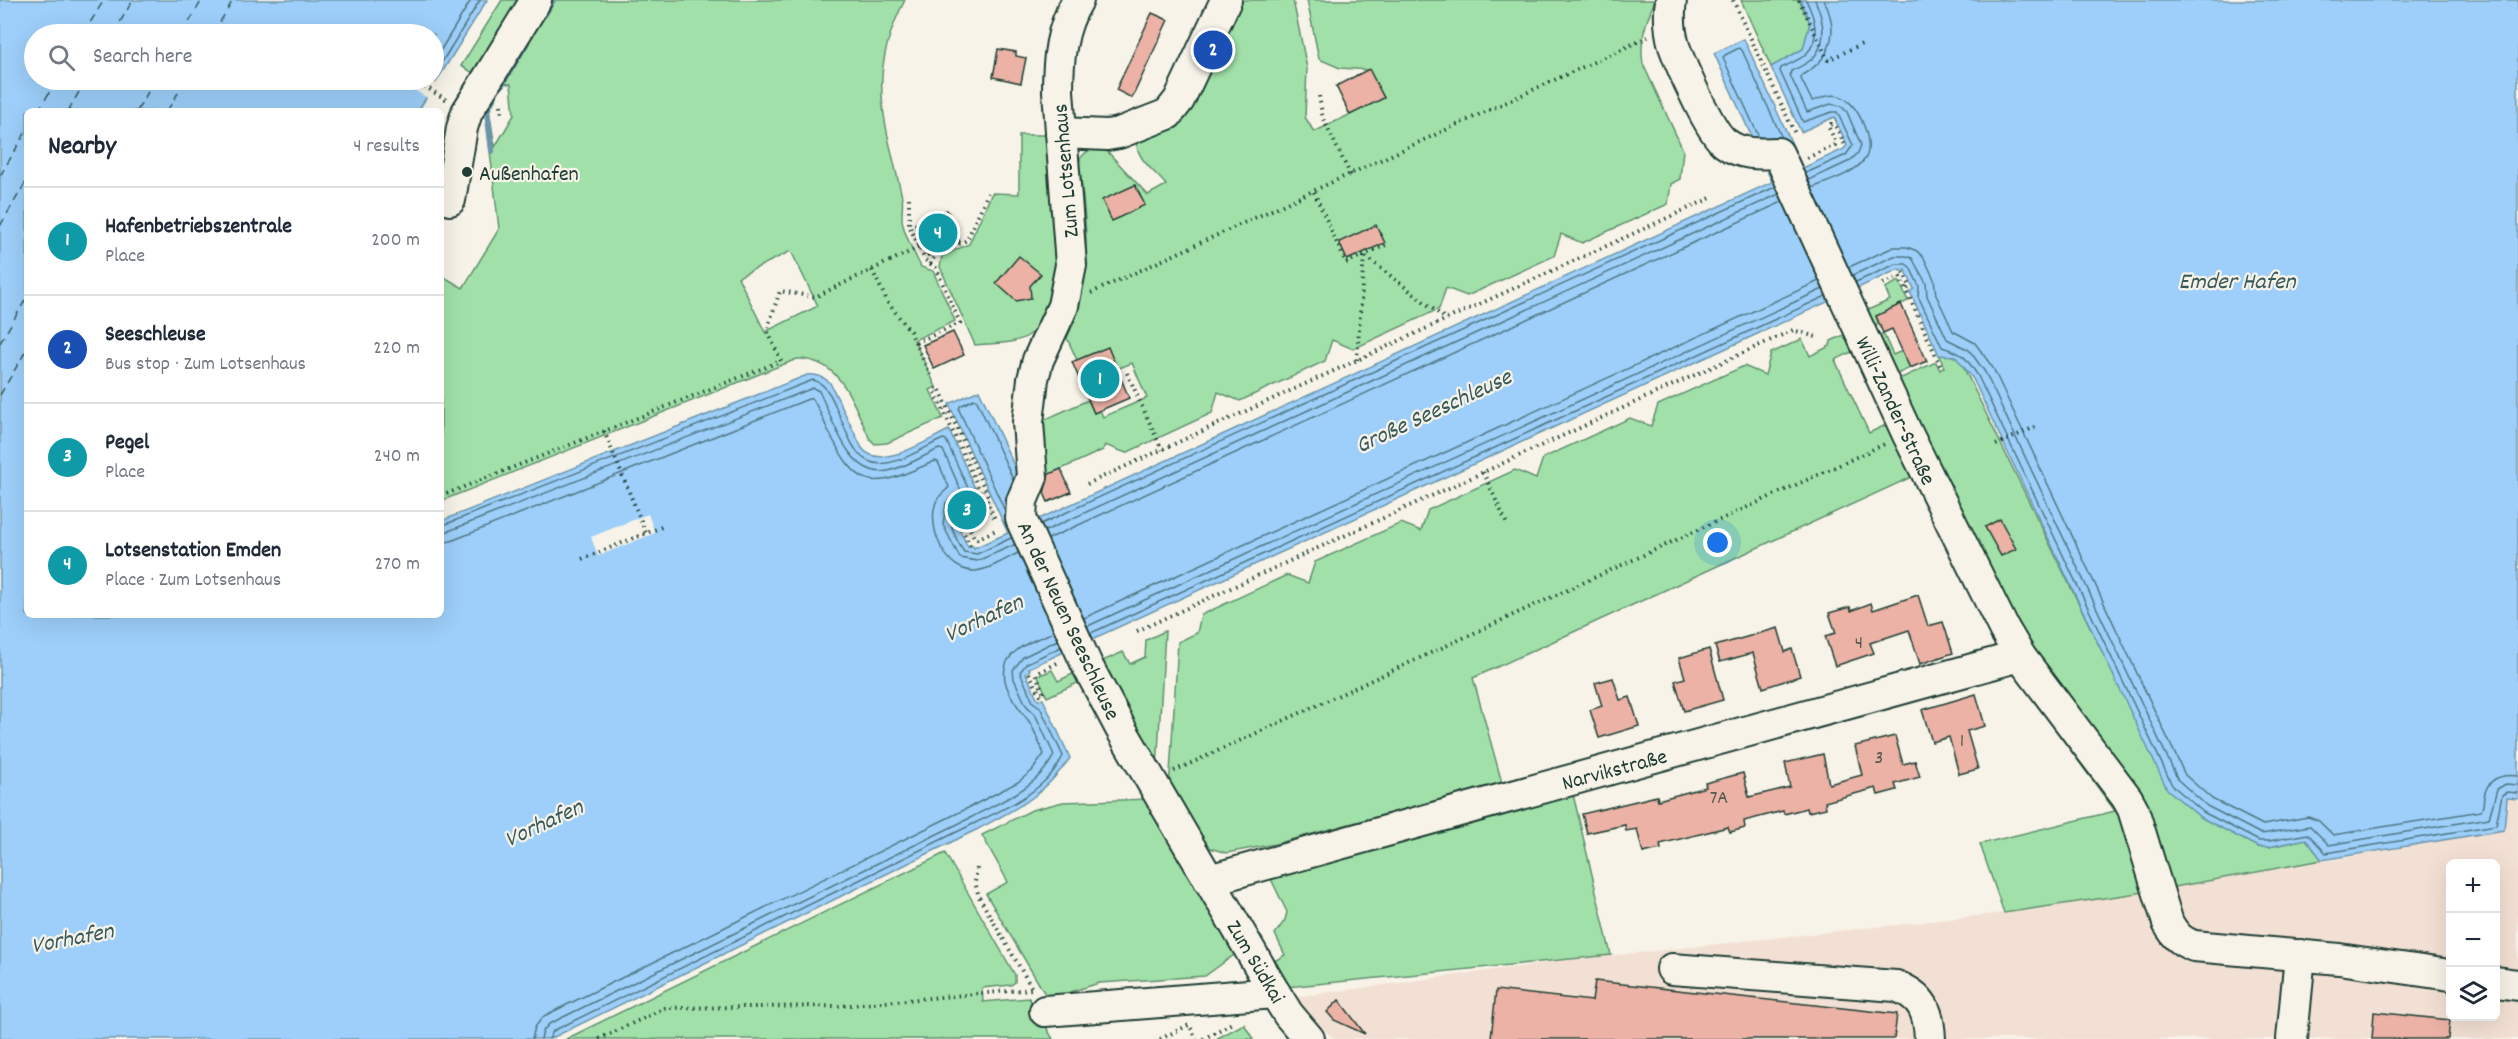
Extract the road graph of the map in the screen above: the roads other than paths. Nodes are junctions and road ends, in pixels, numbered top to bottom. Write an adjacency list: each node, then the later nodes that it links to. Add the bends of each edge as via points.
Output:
1 (536, 0): 6 (street, via 467,112)
2 (1078, 0): 5 (street, Zum Lotsenhaus, via 1061,43)
3 (1226, 0): 5 (street, via 1179,100 1168,114 1113,135)
4 (1671, 0): 8 (street, Willi-Zander-Straße, via 1674,45 1714,133 1727,145 1744,152 1792,146 1843,294 1907,433)
5 (1060, 133): 7 (street, Zum Lotsenhaus, via 1071,241 1068,286)
6 (450, 200)
7 (1046, 342): 9 (street, An der Neuen Seeschleuse, via 1030,397 1032,477 1022,501 1021,519 1079,648 1121,729)
8 (2020, 656): 9 (street, Narvikstraße); 10 (street, Willi-Zander-Straße, via 2127,798 2168,922 2182,941 2194,946)
9 (1209, 880): 15 (street, Zum Südkai)
10 (2300, 955): 12 (street, Willi-Zander-Straße); 19 (street)
11 (1672, 969): 18 (street, via 1896,986 1911,992 1922,1004)
12 (2446, 974)
13 (2500, 983): 14 (street)
14 (2518, 985)
15 (1275, 993): 16 (street); 17 (street, Zum Südkai)
16 (1039, 1000)
17 (1309, 1039)
18 (1930, 1039)
19 (2292, 1039)

